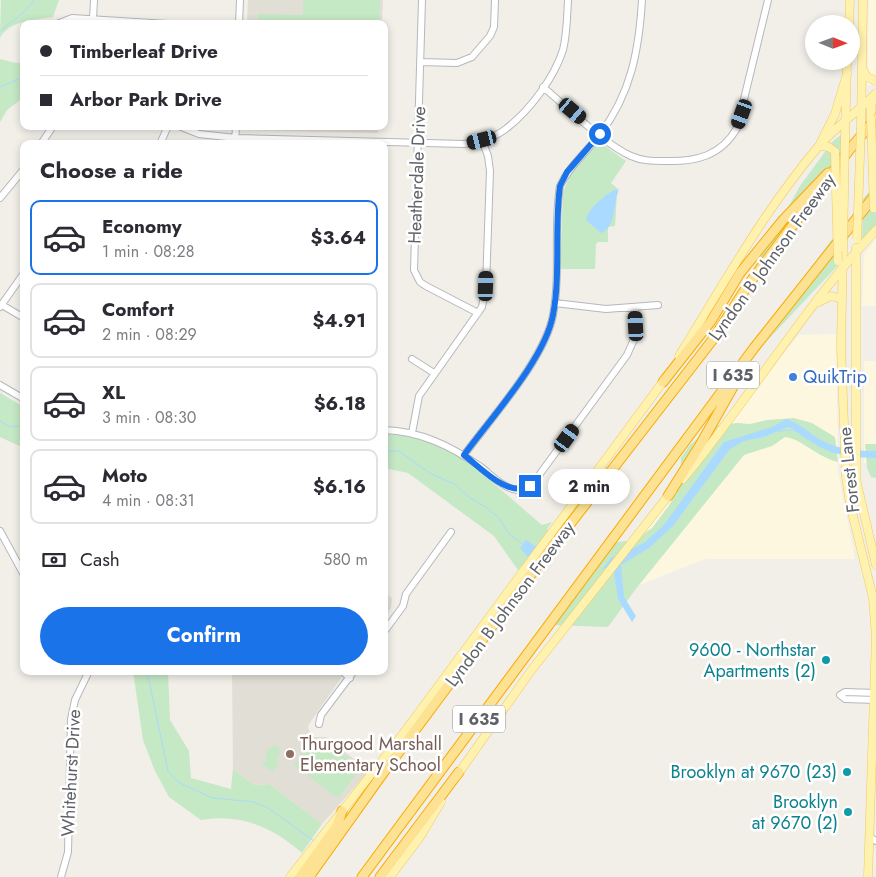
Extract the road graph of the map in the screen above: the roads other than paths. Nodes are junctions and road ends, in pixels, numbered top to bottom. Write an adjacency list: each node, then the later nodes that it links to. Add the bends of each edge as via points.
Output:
1 (94, 0): 11 (street)
2 (240, 0): 14 (street)
3 (422, 0): 15 (street, Heatherdale Drive)
4 (495, 0): 15 (street, via 494,27 472,57 457,63)
5 (568, 0): 20 (street, via 562,52)
6 (642, 0): 26 (street, via 640,34 632,72 620,104)
7 (768, 0): 26 (street, via 742,114 737,128 725,144 710,155 694,160 651,161 630,156)
8 (850, 0): 10 (main road)
9 (863, 0): 16 (main road, Forest Lane)
10 (849, 15)
11 (93, 19): 12 (street); 13 (street)
12 (67, 20)
13 (108, 20)
14 (239, 20)
15 (421, 62): 30 (street, Heatherdale Drive)
16 (860, 65): 19 (main road, via 867,77); 22 (main road, Forest Lane)
17 (847, 70): 18 (main road, Forest Lane)
18 (847, 74): 24 (main road, Forest Lane); 31 (main road, via 835,114)
19 (876, 81)
20 (542, 87): 26 (street); 28 (street, via 506,129)
21 (876, 93): 22 (main road); 23 (main road, via 871,105)
22 (861, 109): 24 (main road); 40 (main road, Forest Lane, bridge)
23 (874, 119): 32 (highway, Lyndon B Johnson Freeway / I 635); 38 (main road, bridge)
24 (846, 122): 31 (main road); 41 (main road, Forest Lane, bridge)
25 (189, 130): 27 (street)
26 (600, 134): 44 (street, via 567,172 560,186)
27 (230, 140)
28 (482, 140): 30 (street, via 464,144); 49 (street, via 490,171 486,286)
29 (388, 143): 30 (street)
30 (418, 143): 49 (street, Heatherdale Drive, via 414,270 420,282)
31 (819, 146): 41 (main road, bridge, via 829,147 835,152); 56 (main road, via 757,230)
32 (850, 149): 56 (highway, via 783,220 740,273 711,321); 85 (highway, Lyndon B Johnson Freeway / I 635, via 748,285 714,338 519,590)
33 (20, 174): 35 (street)
34 (0, 186): 35 (street)
35 (7, 192): 37 (street)
36 (876, 194): 52 (highway, I 635)
37 (0, 198)
38 (875, 209)
39 (876, 230): 40 (main road)
40 (856, 251): 41 (main road); 53 (main road, Forest Lane)
41 (840, 263): 43 (main road, Forest Lane); 48 (main road)
42 (20, 279): 46 (street)
43 (842, 299): 48 (main road, via 831,296); 51 (main road, Forest Lane)
44 (555, 303): 47 (street, via 594,309); 61 (street, via 549,330 537,356)
45 (658, 305): 47 (street)
46 (1, 306): 50 (street)
47 (635, 307): 61 (street, via 635,337 627,355 534,482 525,489 512,489)
48 (811, 308): 62 (main road, via 721,431)
49 (478, 313): 55 (street)
50 (20, 316)
51 (842, 316): 53 (main road, via 850,325 851,349); 65 (main road, Forest Lane, via 846,477)
52 (754, 348): 62 (highway); 86 (highway, I 635)
53 (855, 352): 66 (main road, Forest Lane, via 856,476)
54 (412, 359): 55 (street)
55 (434, 373): 60 (street, via 419,396)
56 (663, 382): 80 (main road, via 403,734)
57 (0, 385): 58 (street)
58 (20, 397)
59 (388, 430): 60 (street)
60 (412, 433): 61 (street)
61 (464, 455)
62 (668, 496): 77 (main road, via 591,592)
63 (0, 531): 67 (street)
64 (451, 532): 68 (street, via 406,594 403,606)
65 (864, 562): 66 (main road); 73 (main road, Forest Lane, via 874,608)
66 (875, 562)
67 (20, 568)
68 (388, 627)
69 (87, 675): 82 (street, Whitehurst Drive, via 75,700 71,719 68,852)
70 (347, 675): 72 (street)
71 (352, 675): 72 (street)
72 (350, 678): 74 (street, via 322,715)
73 (875, 697): 75 (main road, Forest Lane)
74 (319, 724)
75 (872, 753): 76 (main road); 81 (main road, Forest Lane)
76 (876, 761)
77 (459, 772): 87 (highway); 88 (main road, via 420,837)
78 (876, 785): 79 (main road)
79 (876, 790)
80 (342, 811): 83 (main road); 84 (highway, via 337,826)
81 (874, 838): 89 (main road, Forest Lane)
82 (61, 877)
83 (290, 877)
84 (300, 877)
85 (309, 877)
86 (362, 877)
87 (380, 877)
88 (390, 877)
89 (868, 877)

